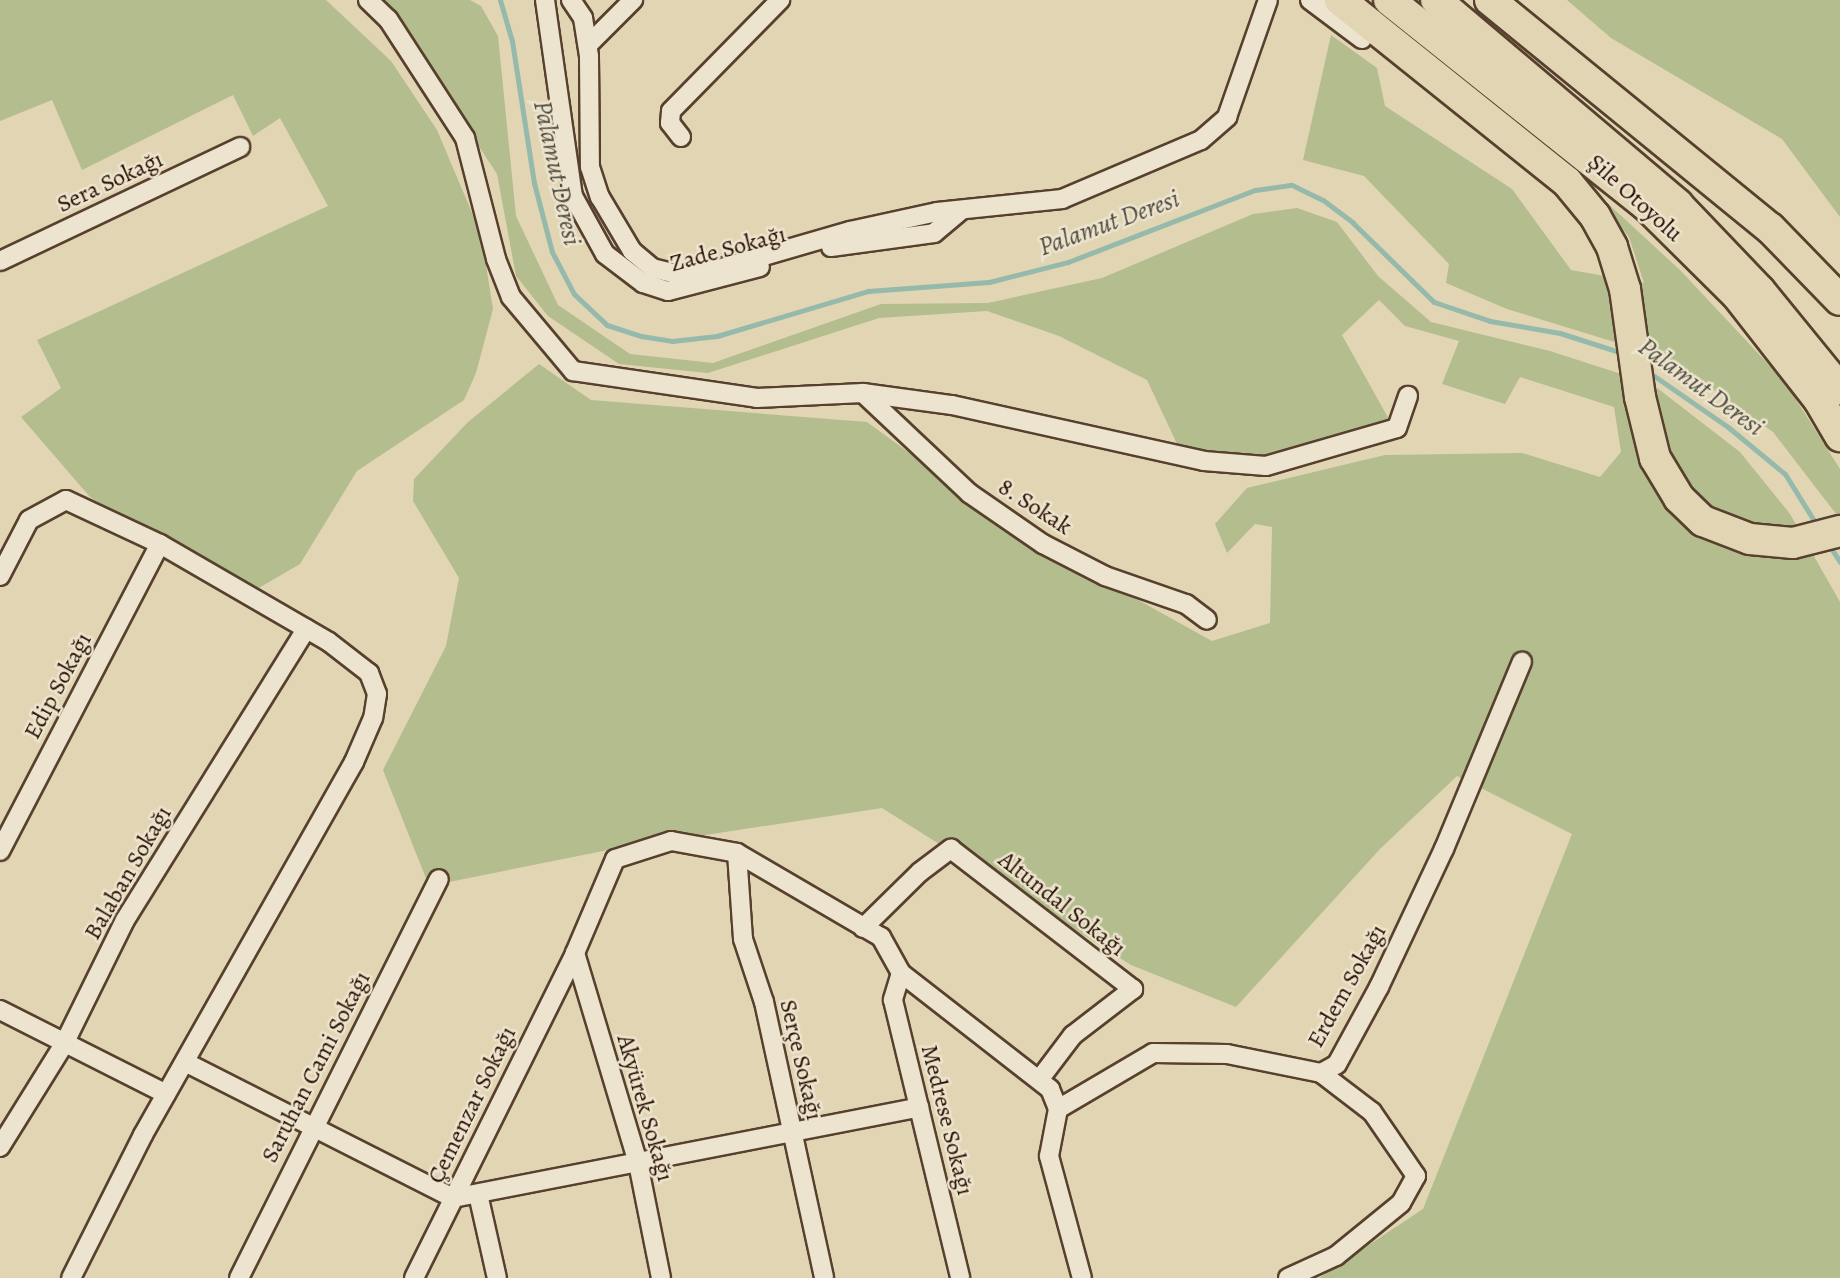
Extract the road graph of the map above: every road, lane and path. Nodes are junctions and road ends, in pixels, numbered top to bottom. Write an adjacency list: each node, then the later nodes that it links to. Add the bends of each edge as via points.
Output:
1 (368, 0): 22 (street, via 388,19 465,138 496,259 511,297 573,371 757,398)
2 (545, 0): 18 (street, Zade Sokağı, via 573,196 605,254 643,283 668,291 845,244 934,233)
3 (571, 0): 14 (street, via 583,18)
4 (633, 0): 14 (street)
5 (780, 0): 15 (street, via 671,111 670,122)
6 (1268, 0): 18 (street, via 1227,117 1201,140 1062,199)
7 (1310, 0): 13 (street)
8 (1340, 0): 25 (highway, via 1567,182 1595,216 1612,247 1625,289 1640,397 1655,457 1679,498 1703,521 1750,539 1793,543)
9 (1389, 0): 24 (highway, Şile Otoyolu, via 1645,204 1737,295 1819,401)
10 (1436, 0): 17 (highway, Şile Otoyolu)
11 (1490, 0): 12 (highway)
12 (1531, 32): 17 (highway); 20 (highway, via 1770,228)
13 (1362, 39)
14 (587, 46): 18 (street, via 593,89 590,167 613,225 652,268 676,274 712,271 850,231)
15 (681, 137)
16 (240, 147): 19 (street, Sera Sokağı)
17 (1677, 204): 21 (highway, Şile Otoyolu, via 1760,291)
18 (961, 210)
19 (0, 261)
20 (1840, 300)
21 (1840, 389)
22 (863, 393): 23 (street, via 952,405 1204,460 1266,466 1397,428); 28 (street, 8. Sokak, via 969,492 1043,544 1105,576 1186,604)
23 (1408, 396)
24 (1840, 436)
25 (1840, 531)
26 (160, 544): 27 (street, via 66,500 29,520); 29 (street); 31 (street, Edip Sokağı)
27 (0, 576)
28 (1207, 620)
29 (306, 629): 38 (street, Balaban Sokağı, via 125,920); 39 (street, via 369,673 377,694 373,718 322,822)
30 (1522, 662): 40 (street, Erdem Sokağı, via 1380,987 1337,1064)
31 (0, 850)
32 (737, 853): 34 (street); 35 (street, via 671,841 615,859); 46 (street, Serçe Sokağı, via 743,939 764,1002)
33 (439, 879): 45 (street, Saruhan Cami Sokağı)
34 (863, 928): 36 (street, via 881,937); 41 (street, Altundal Sokağı, via 920,872 951,849 1132,989 1073,1035)
35 (575, 953): 48 (street, Akyürek Sokağı); 50 (street, Çemenzar Sokağı)
36 (901, 973): 41 (street); 43 (street, Medrese Sokağı, via 893,1000)
37 (0, 1010): 38 (street)
38 (64, 1044): 42 (street); 47 (street, Balaban Sokağı)
39 (185, 1062): 42 (street); 45 (street)
40 (1321, 1073): 44 (street, Erdem Sokağı, via 1227,1054 1153,1053); 59 (street, via 1373,1112 1416,1176 1401,1203 1336,1256)
41 (1039, 1080): 44 (street, via 1050,1089)
42 (166, 1094): 51 (street)
43 (919, 1107): 46 (street); 57 (street, Medrese Sokağı)
44 (1058, 1108): 58 (street, via 1049,1156)
45 (312, 1128): 50 (street); 52 (street, Saruhan Cami Sokağı)
46 (793, 1133): 48 (street); 56 (street, Serçe Sokağı)
47 (0, 1147)
48 (638, 1163): 49 (street); 55 (street, Akyürek Sokağı)
49 (478, 1194): 50 (street); 54 (street)
50 (453, 1198): 53 (street, Çemenzar Sokağı)
51 (71, 1278)
52 (239, 1278)
53 (414, 1278)
54 (497, 1278)
55 (661, 1278)
56 (824, 1278)
57 (960, 1278)
58 (1082, 1278)
59 (1288, 1278)

